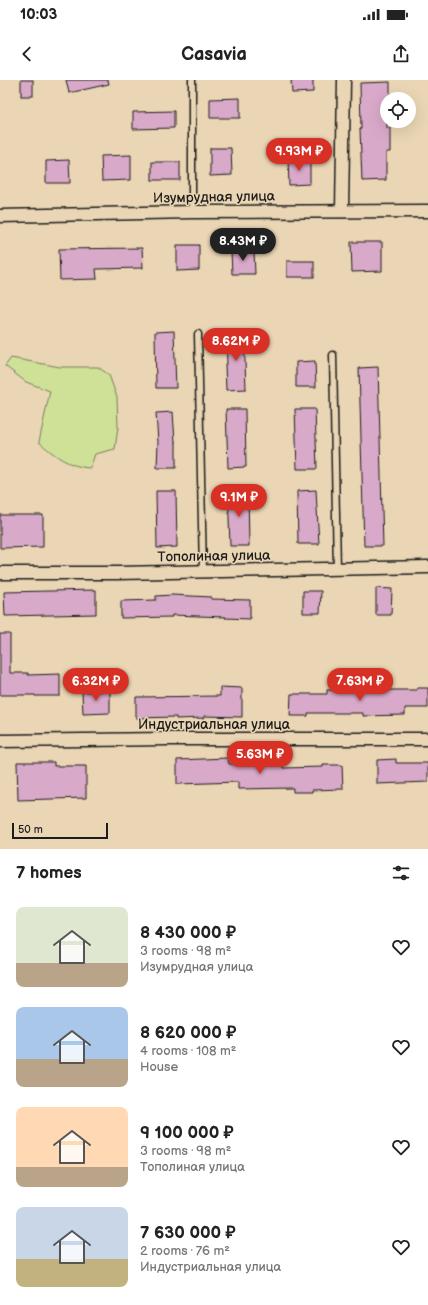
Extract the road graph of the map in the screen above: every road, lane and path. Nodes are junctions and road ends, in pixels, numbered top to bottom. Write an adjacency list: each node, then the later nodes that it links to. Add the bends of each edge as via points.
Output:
1 (192, 80): 5 (lane)
2 (344, 80): 3 (street)
3 (342, 211): 4 (street, Изумрудная улица); 5 (street, Изумрудная улица)
4 (428, 211)
5 (192, 212): 6 (street, Изумрудная улица)
6 (0, 216)
7 (198, 334): 11 (lane)
8 (333, 355): 10 (lane)
9 (428, 567): 10 (street, Тополиная улица)
10 (337, 570): 11 (street, Тополиная улица)
11 (203, 572): 12 (street, Тополиная улица)
12 (0, 573)
13 (428, 739): 14 (street, Индустриальная улица)
14 (0, 740)

